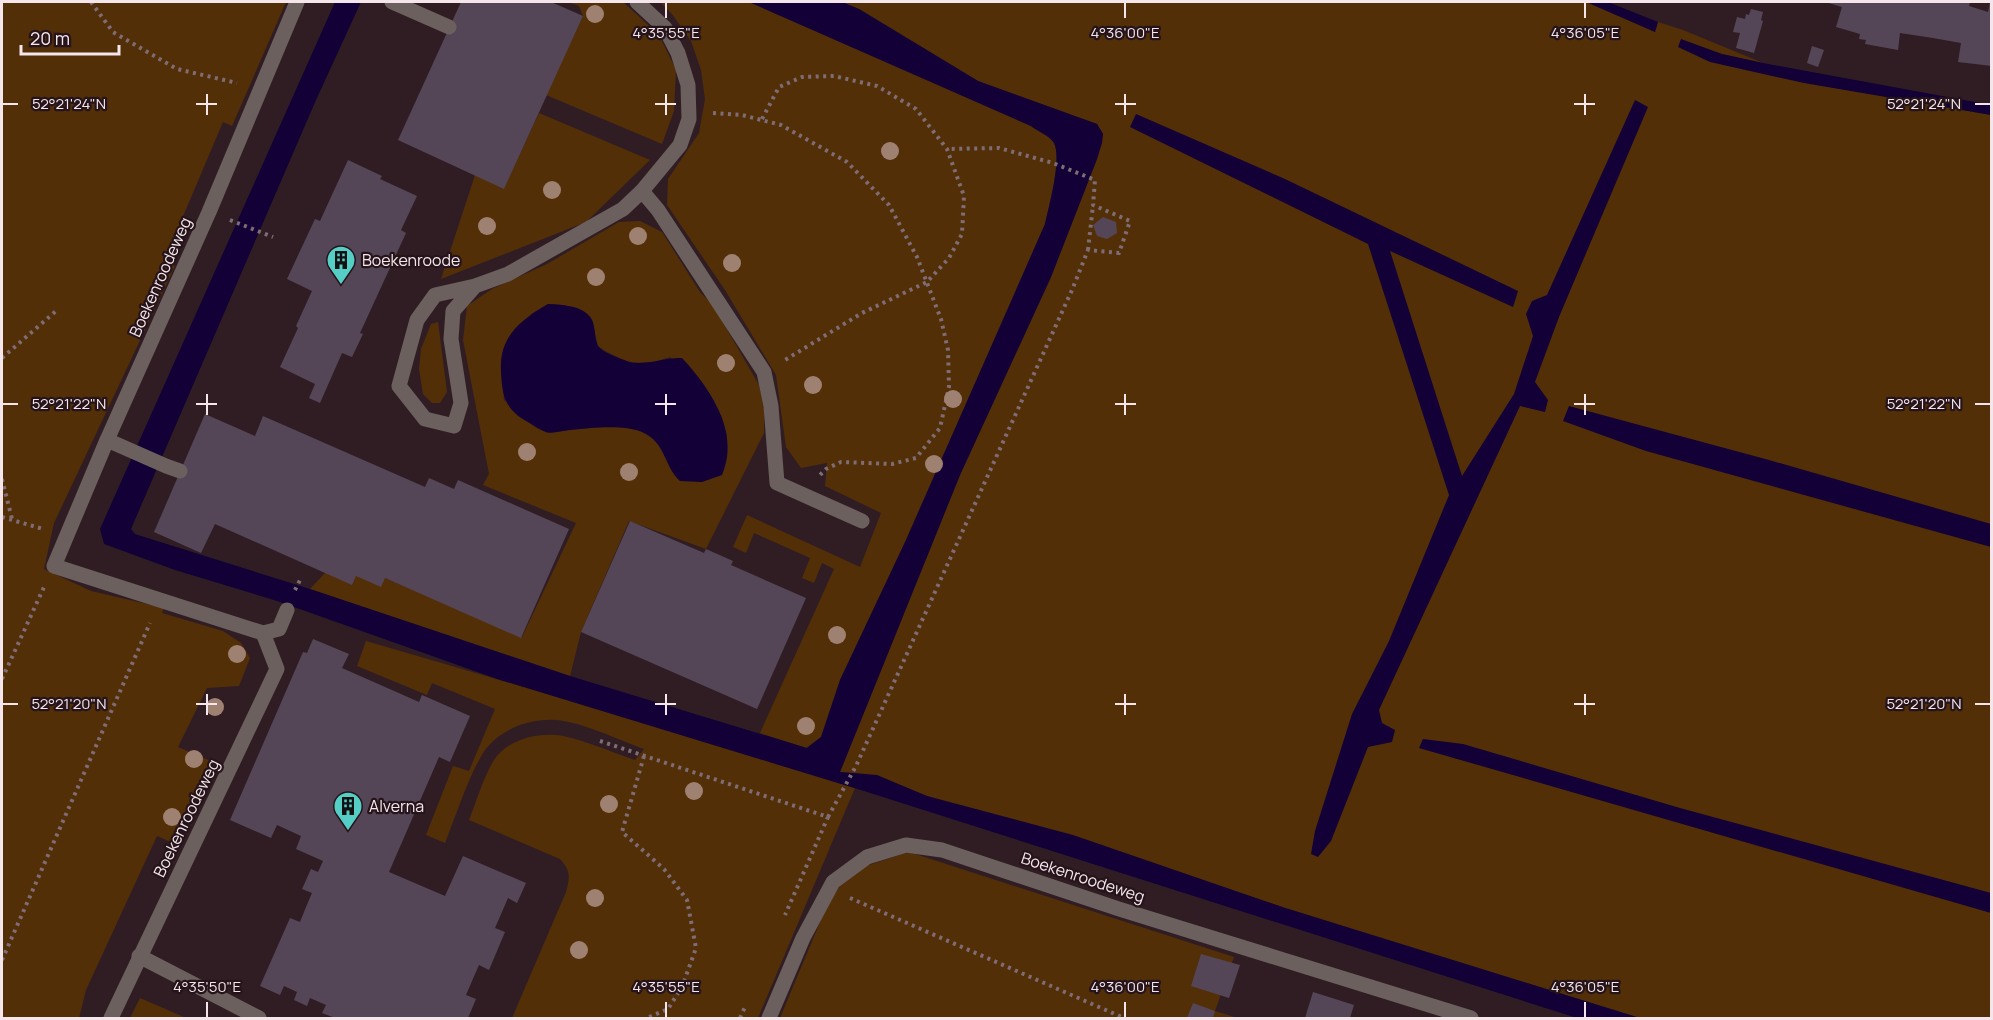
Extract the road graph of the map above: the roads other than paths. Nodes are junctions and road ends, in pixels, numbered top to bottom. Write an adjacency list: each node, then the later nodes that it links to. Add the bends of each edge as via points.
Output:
1 (297, 2): 7 (street, Boekenroodeweg)
2 (392, 2): 4 (street)
3 (637, 2): 5 (street, via 665,28 678,53 688,85 689,111 680,145)
4 (449, 27)
5 (642, 191): 6 (street, via 623,209 508,274); 9 (street, via 764,372 777,483)
6 (475, 286): 6 (street, via 453,311 451,339 461,403 454,426 425,419 399,386 417,320 435,295)
7 (107, 440): 8 (street); 11 (street, Boekenroodeweg, via 54,566)
8 (173, 469)
9 (862, 521)
10 (287, 610): 11 (street, via 279,629)
11 (263, 633): 12 (street, Boekenroodeweg, via 277,669)
12 (140, 956): 13 (street, Boekenroodeweg); 14 (street)
13 (111, 1018)
14 (258, 1018)
15 (769, 1018): 16 (street, Boekenroodeweg, via 803,938 833,882 867,857 906,846 942,850 1130,913)
16 (1471, 1018)

